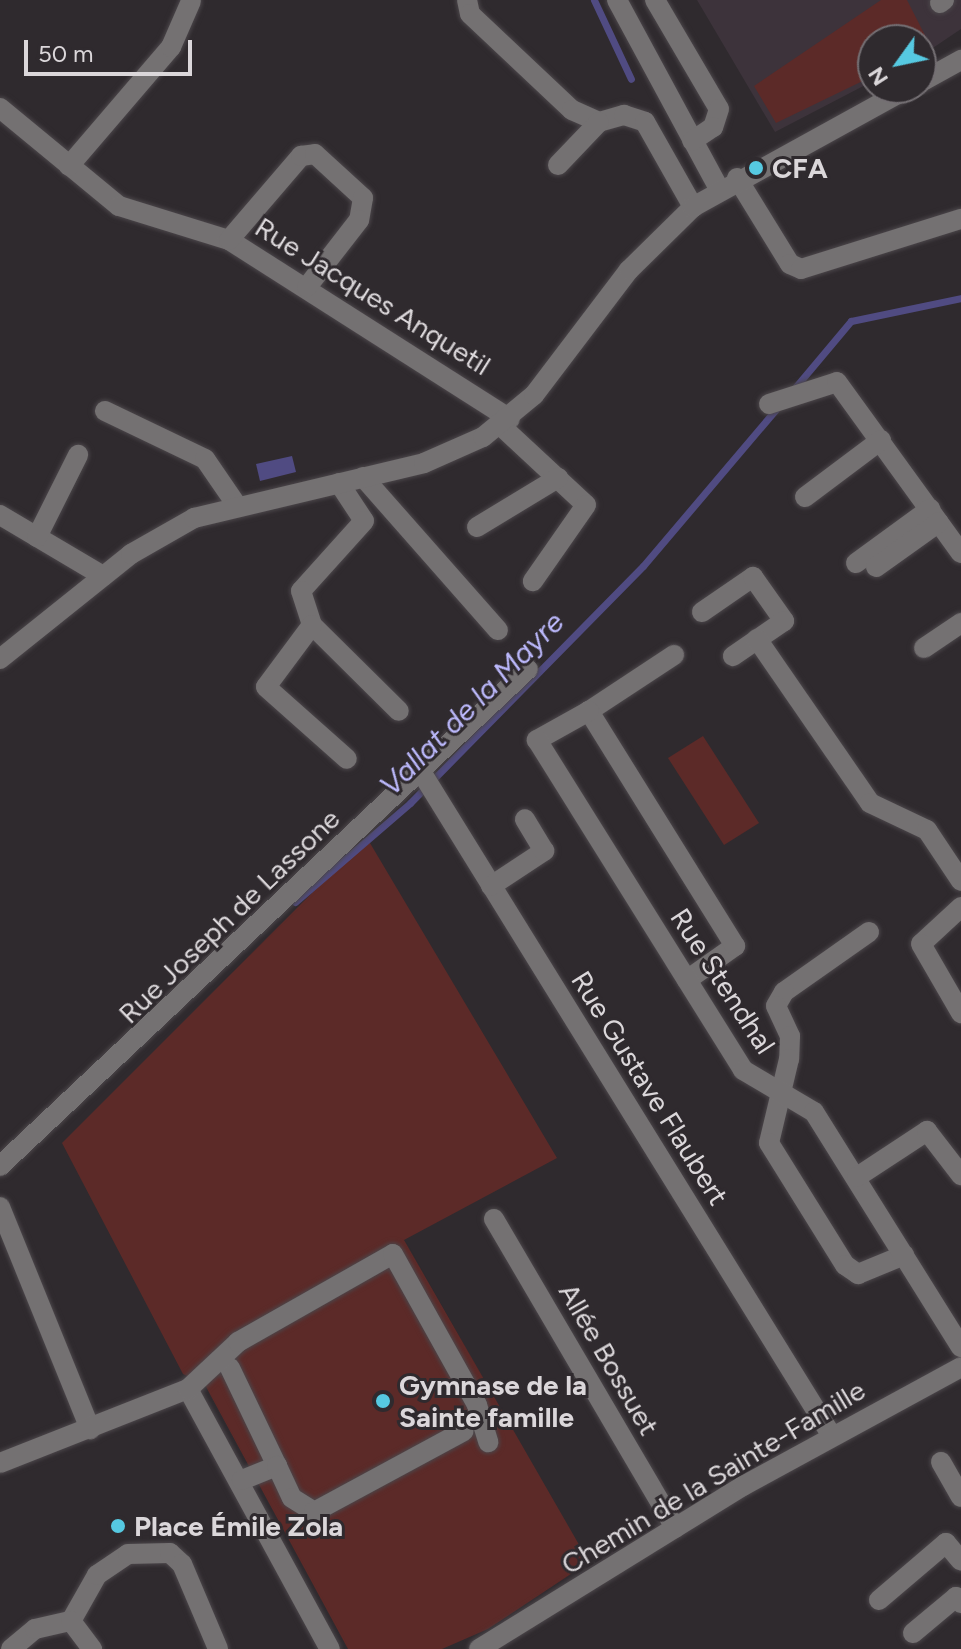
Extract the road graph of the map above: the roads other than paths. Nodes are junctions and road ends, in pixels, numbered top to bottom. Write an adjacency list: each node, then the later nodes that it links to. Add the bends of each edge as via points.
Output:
1 (467, 0): 9 (street, via 470,14 572,110)
2 (617, 0): 10 (street)
3 (655, 0): 10 (street, via 719,109 713,127)
4 (191, 1): 12 (street, via 171,47)
5 (961, 60): 6 (street)
6 (937, 73)
7 (878, 104): 13 (street)
8 (1, 109): 12 (street, Rue Jacques Anquetil)
9 (599, 122): 11 (street); 15 (street, via 624,115 645,122)
10 (692, 141): 14 (street)
11 (558, 165)
12 (69, 166): 17 (street, Rue Jacques Anquetil, via 146,220)
13 (737, 178): 14 (street); 16 (street, via 790,264 801,269)
14 (719, 189): 15 (street)
15 (693, 207): 21 (street, via 629,270)
16 (961, 219)
17 (229, 240): 18 (street, Rue Jacques Anquetil); 18 (street, via 301,156 315,154 363,198 359,220)
18 (307, 287): 21 (street, Rue Jacques Anquetil)
19 (769, 404): 22 (street, via 837,382)
20 (105, 411): 28 (street, via 205,459)
21 (505, 422): 24 (street, via 457,452); 25 (street, Rue Jacques Anquetil)
22 (881, 440): 27 (street); 30 (street)
23 (78, 455): 32 (street)
24 (363, 477): 26 (street); 40 (street)
25 (558, 478): 31 (street); 36 (street, Rue Jacques Anquetil, via 586,505)
26 (339, 483): 28 (street); 39 (street, via 364,521 301,591)
27 (805, 497)
28 (238, 507): 35 (street, via 161,533)
29 (0, 515): 32 (street)
30 (935, 516): 33 (street); 34 (street)
31 (477, 527)
32 (37, 537): 35 (street)
33 (961, 553)
34 (866, 565)
35 (103, 576): 45 (street)
36 (533, 581)
37 (702, 612): 41 (street, via 753,577 784,621)
38 (961, 623): 42 (street)
39 (312, 625): 47 (street); 49 (street, via 266,687)
40 (498, 630)
41 (757, 639): 44 (street); 52 (street, via 870,803 927,830)
42 (924, 648)
43 (674, 655): 48 (street)
44 (733, 656)
45 (0, 659)
46 (528, 669): 50 (street, Rue Joseph de Lassone)
47 (399, 711)
48 (589, 711): 56 (street, via 735,946); 56 (street, Rue Stendhal, via 537,740)
49 (347, 759)
50 (420, 770): 53 (street, Rue Gustave Flaubert); 59 (street, Rue Joseph de Lassone, via 41,1133)
51 (525, 819): 53 (street, via 544,851)
52 (961, 881)
53 (491, 886): 71 (street, Rue Gustave Flaubert)
54 (961, 907): 57 (street, via 921,944)
55 (869, 932): 58 (street, via 784,992 776,1006 790,1036)
56 (687, 980): 58 (street, Rue Stendhal, via 743,1070)
57 (961, 1013)
58 (780, 1093): 61 (street, Rue Stendhal, via 814,1112); 64 (street, via 769,1143 845,1265 858,1274)
59 (0, 1166)
60 (961, 1175): 61 (street, via 927,1131)
61 (857, 1177): 64 (street, Rue Stendhal)
62 (0, 1207): 69 (street)
63 (494, 1219): 78 (street, Allée Bossuet)
64 (904, 1255): 65 (street, Rue Stendhal)
65 (961, 1347)
66 (961, 1367): 71 (street, Chemin de la Sainte-Famille, via 925,1394)
67 (230, 1368): 75 (street)
68 (188, 1389): 69 (street); 72 (street, via 238,1342 393,1254 464,1379); 76 (street)
69 (90, 1429): 74 (street)
70 (464, 1431): 75 (street, via 314,1512 292,1498)
71 (832, 1436): 78 (street, Chemin de la Sainte-Famille)
72 (488, 1442)
73 (941, 1462): 77 (street)
74 (0, 1463)
75 (277, 1466): 76 (street)
76 (242, 1480): 89 (street)
77 (961, 1497)
78 (675, 1528): 85 (street, Chemin de la Sainte-Famille, via 649,1550)
79 (954, 1538): 80 (street); 81 (street)
80 (961, 1561)
81 (879, 1600)
82 (961, 1603): 84 (street, via 956,1597)
83 (71, 1621): 86 (street, via 35,1629); 87 (street); 88 (street, via 97,1575 128,1554 170,1553 182,1564)
84 (913, 1633)
85 (493, 1646)
86 (11, 1649)
87 (92, 1649)
88 (218, 1649)
89 (330, 1649)

